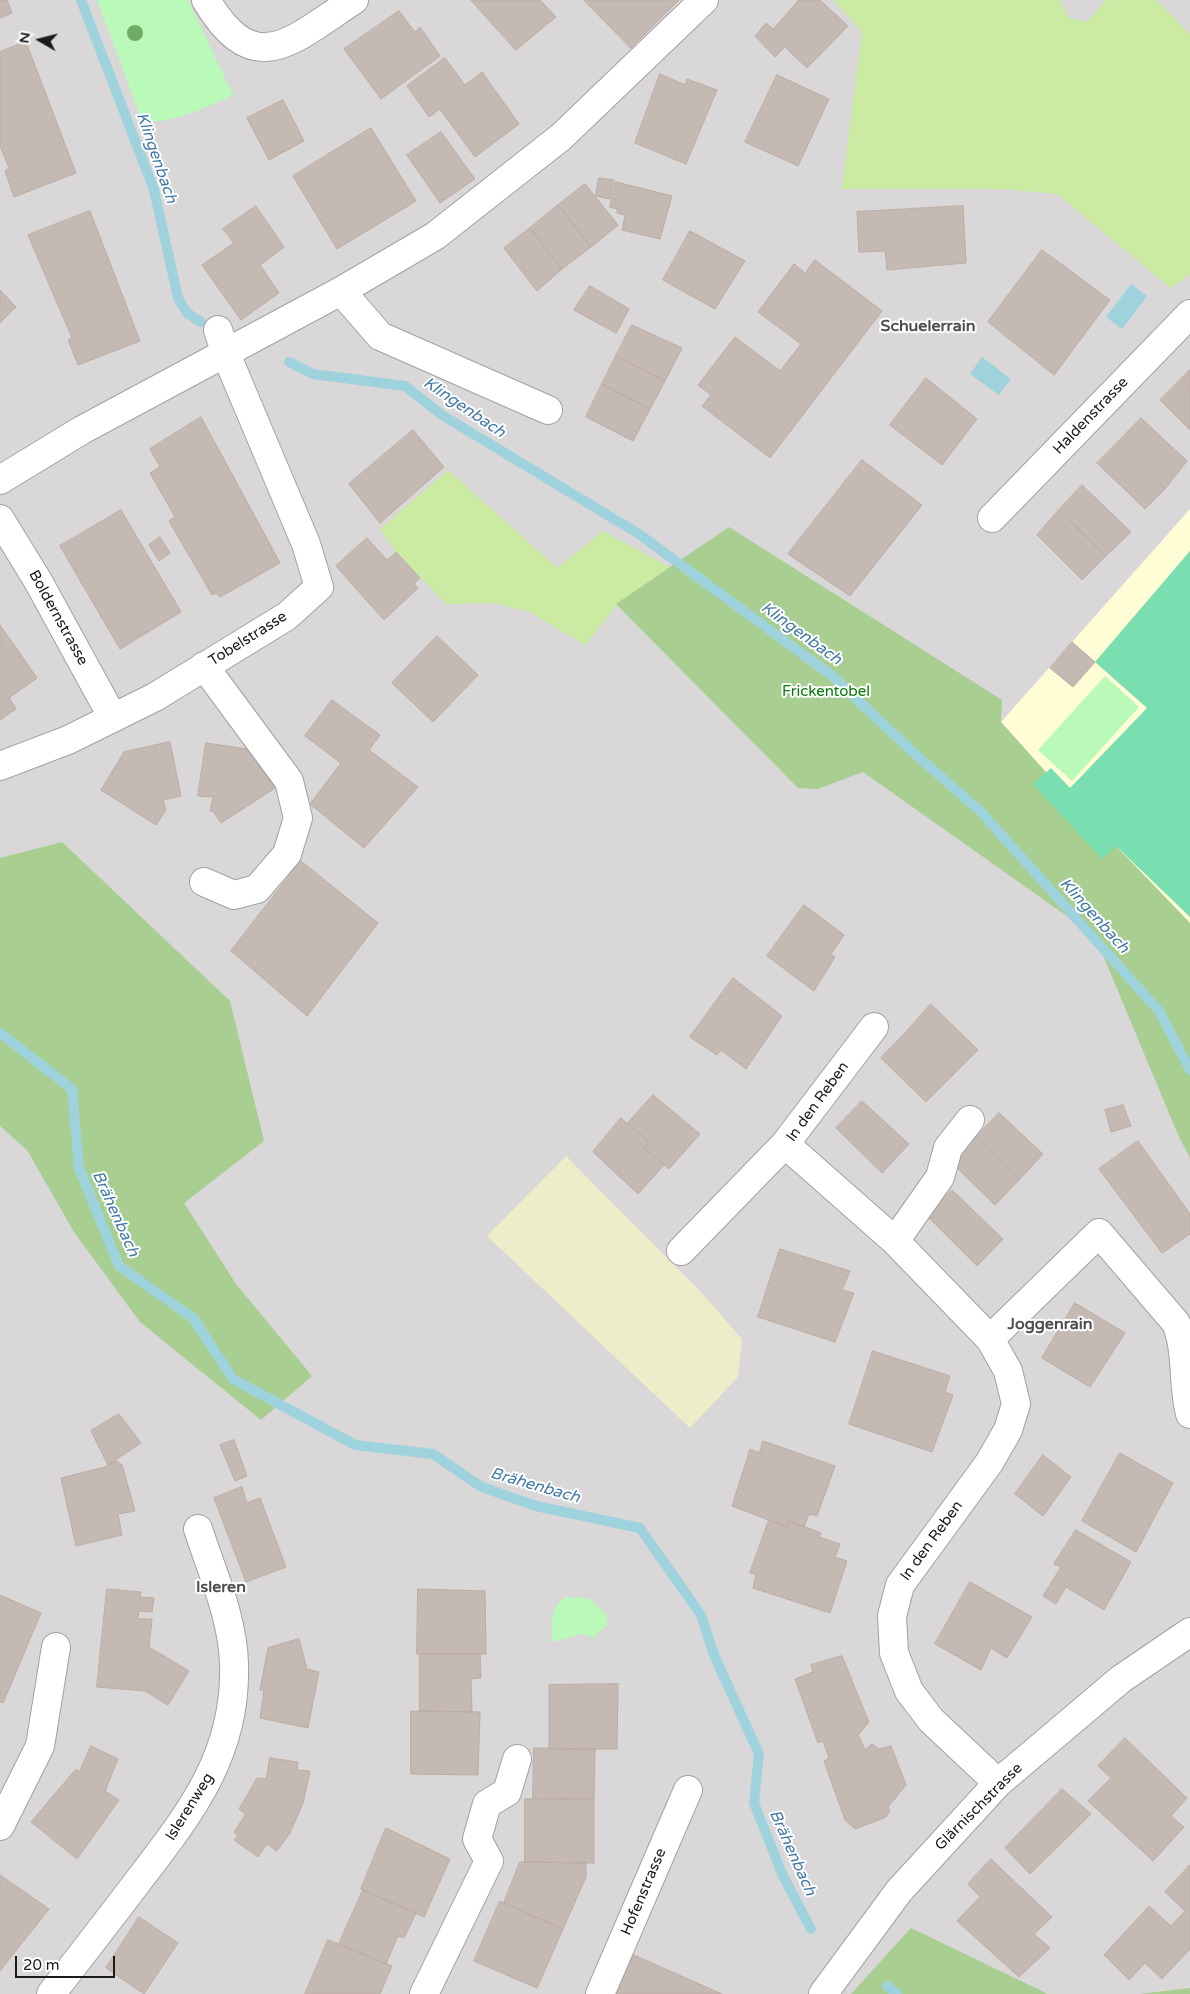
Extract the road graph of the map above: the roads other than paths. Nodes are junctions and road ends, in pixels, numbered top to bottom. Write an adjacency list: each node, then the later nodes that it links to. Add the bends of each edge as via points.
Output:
1 (206, 0): 2 (street, via 216,17 237,40 267,48 297,36)
2 (354, 0)
3 (704, 0): 4 (street, via 533,161 435,236)
4 (342, 291): 6 (street); 7 (street, via 380,336)
5 (1190, 314): 9 (street, Haldenstrasse)
6 (222, 342): 8 (street); 11 (street, Tobelstrasse, via 306,544 319,587 287,616)
7 (548, 410)
8 (0, 480)
9 (992, 518)
10 (0, 519): 12 (street, Boldernstrasse)
11 (204, 666): 12 (street, Tobelstrasse); 14 (street, via 289,781 298,818 287,854 257,889 234,895)
12 (113, 718): 13 (street, Tobelstrasse, via 35,754)
13 (0, 766)
14 (204, 882)
15 (874, 1027): 17 (street, In den Reben)
16 (970, 1120): 18 (street, via 948,1148 940,1177)
17 (785, 1144): 18 (street, In den Reben); 19 (street)
18 (894, 1241): 20 (street, In den Reben)
19 (681, 1251)
20 (990, 1339): 21 (street, via 1099,1233 1176,1323 1182,1337 1185,1398); 26 (street, In den Reben, via 1008,1371 1016,1404 1008,1430 900,1585 892,1616 894,1653 909,1691 931,1720)
21 (1190, 1414)
22 (198, 1529): 29 (street, Islerenweg, via 228,1619 234,1663 233,1702 224,1742 207,1784 174,1835)
23 (1190, 1632): 26 (street, Glärnischstrasse, via 1121,1679)
24 (56, 1647): 28 (street, via 40,1746)
25 (517, 1760): 30 (street, via 506,1792 487,1804 477,1839 489,1861)
26 (998, 1783): 32 (street, Glärnischstrasse, via 898,1891)
27 (688, 1790): 31 (street, Hofenstrasse)
28 (0, 1826)
29 (52, 1994)
30 (424, 1994)
31 (600, 1994)
32 (823, 1994)

